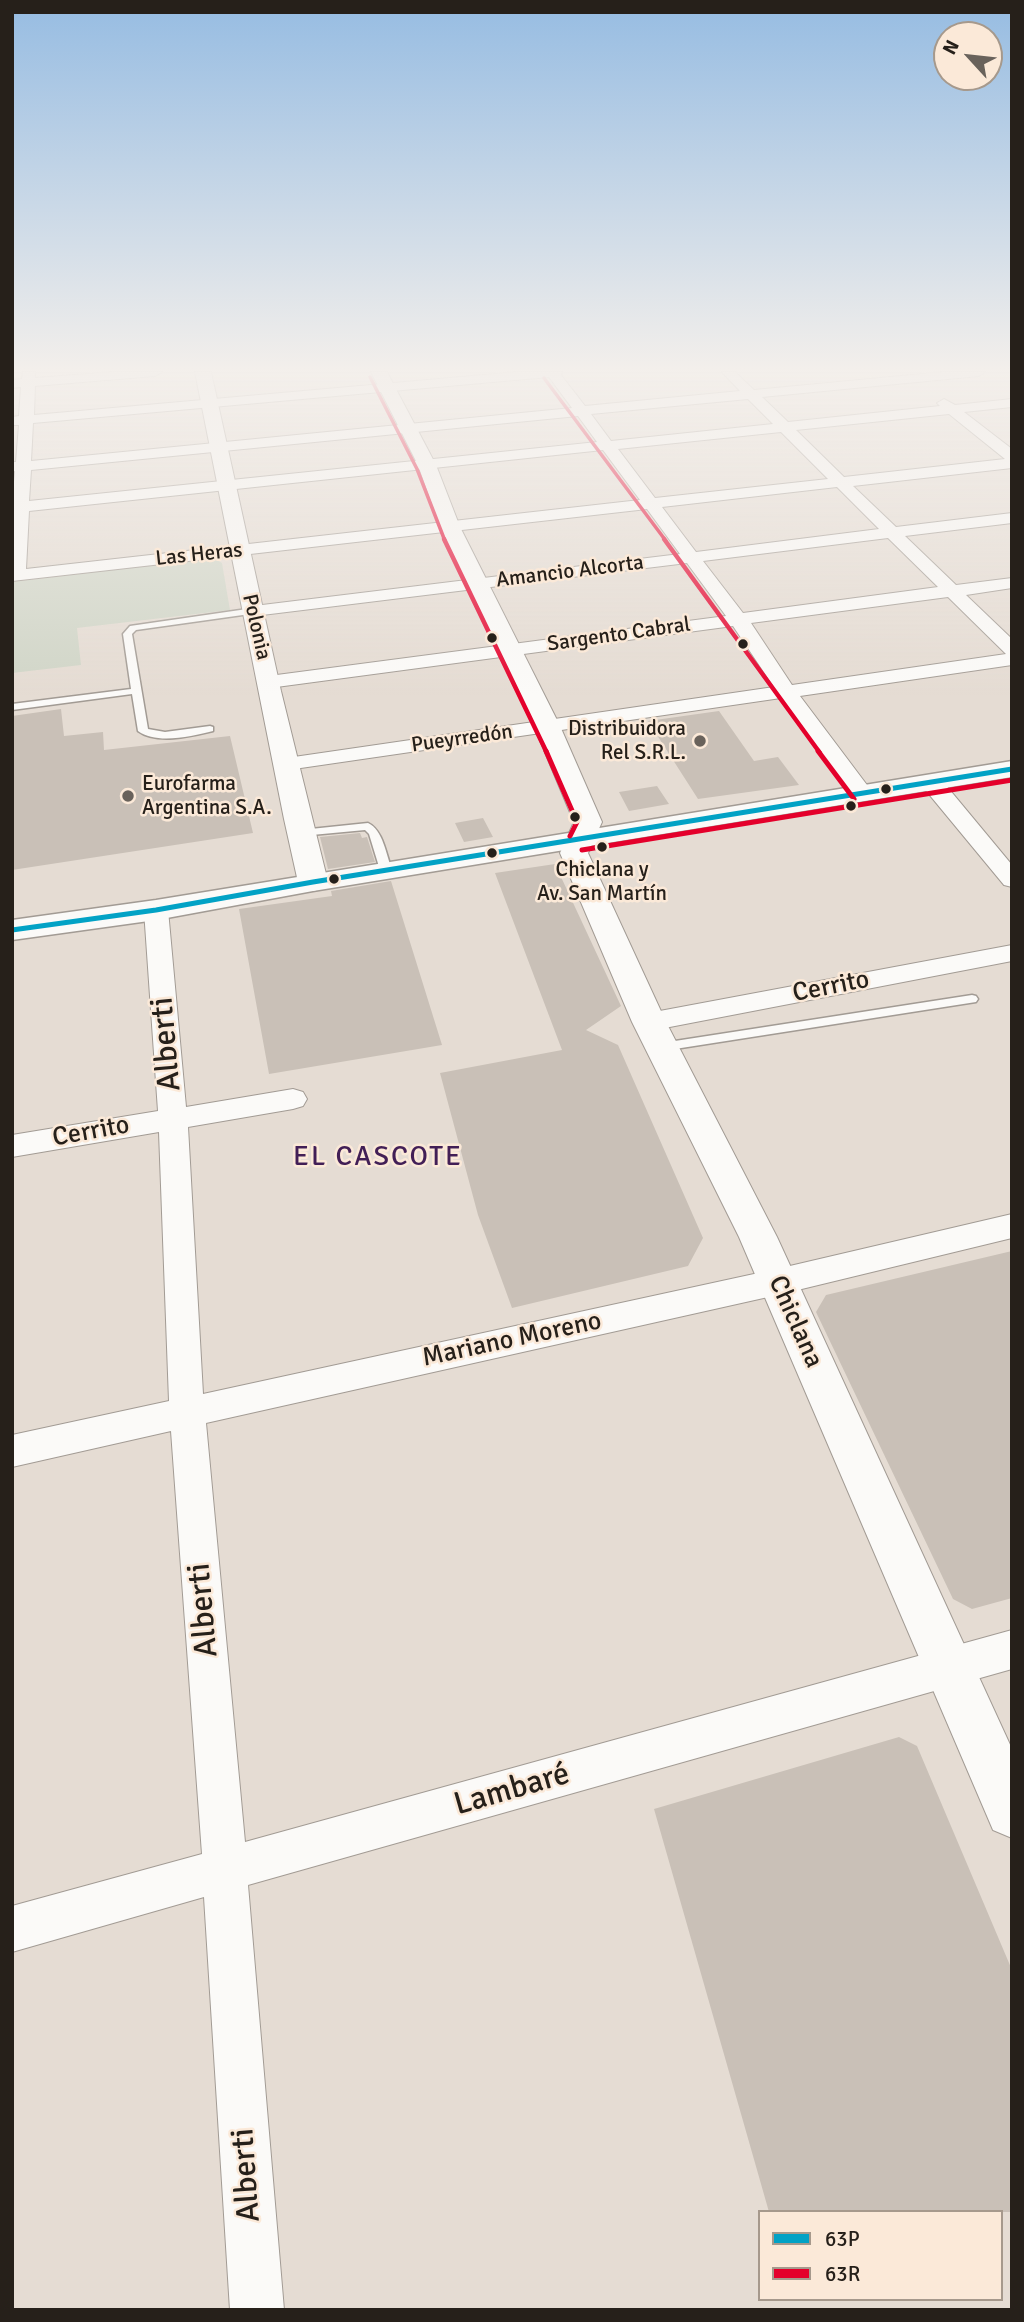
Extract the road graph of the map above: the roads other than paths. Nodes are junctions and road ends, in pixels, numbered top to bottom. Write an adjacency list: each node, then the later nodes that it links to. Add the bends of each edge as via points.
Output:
1 (18, 480): 10 (street)
2 (224, 480): 8 (street, Polonia)
3 (282, 480): 8 (street)
4 (432, 480): 12 (street, Chiclana)
5 (635, 480): 9 (street)
6 (854, 480): 7 (street, Las Heras)
7 (839, 482): 9 (street, Las Heras); 13 (street)
8 (225, 486): 10 (street); 14 (street, Polonia)
9 (652, 503): 12 (street, Las Heras); 15 (street)
10 (17, 508): 16 (street)
11 (1012, 518): 13 (street, Amancio Alcorta)
12 (450, 527): 14 (street, Las Heras); 18 (street, Chiclana)
13 (890, 532): 15 (street, Amancio Alcorta); 19 (street)
14 (237, 551): 16 (street, Las Heras); 20 (street, Polonia)
15 (692, 557): 18 (street, Amancio Alcorta); 21 (street)
16 (15, 576)
17 (1012, 583): 19 (street, Sargento Cabral)
18 (477, 584): 20 (street, Amancio Alcorta); 22 (street, Chiclana)
19 (952, 591): 21 (street, Sargento Cabral); 23 (street)
20 (254, 611): 25 (street, Polonia); 26 (lane, via 128,630)
21 (737, 618): 22 (street, Sargento Cabral); 27 (street)
22 (509, 650): 25 (street, Sargento Cabral); 29 (street, Chiclana)
23 (1012, 650)
24 (1012, 659): 27 (street, Pueyrredón)
25 (269, 682): 31 (street, Polonia)
26 (137, 691): 28 (lane); 30 (lane, via 147,734)
27 (786, 691): 29 (street, Pueyrredón); 34 (street)
28 (12, 707)
29 (547, 726): 31 (street, Pueyrredón); 36 (street, Chiclana, via 588,822)
30 (210, 729)
31 (287, 765): 35 (street, Polonia)
32 (1012, 769): 33 (main road)
33 (931, 782): 34 (main road); 38 (street)
34 (862, 793): 36 (main road)
35 (301, 833): 37 (lane, via 368,826); 39 (street, Polonia)
36 (580, 840): 37 (main road); 44 (street, Chiclana, via 574,853)
37 (386, 870): 39 (main road)
38 (1012, 880)
39 (313, 882): 40 (main road)
40 (156, 910): 41 (main road); 46 (street, Alberti)
41 (12, 930)
42 (1012, 953): 44 (street, Cerrito)
43 (972, 999): 44 (lane)
44 (656, 1035): 49 (street, Chiclana)
45 (293, 1099): 46 (street, Cerrito)
46 (173, 1117): 47 (street, Cerrito); 50 (street, Alberti)
47 (12, 1146)
48 (1012, 1226): 49 (street, Mariano Moreno)
49 (777, 1282): 50 (street, Mariano Moreno); 53 (street, Chiclana)
50 (187, 1411): 51 (street, Mariano Moreno); 55 (street, Alberti)
51 (12, 1451)
52 (1012, 1649): 53 (street, Lambaré)
53 (951, 1668): 54 (street, Chiclana); 55 (street, Lambaré)
54 (1012, 1811)
55 (225, 1870): 56 (street, Lambaré); 57 (street, Alberti)
56 (12, 1929)
57 (257, 2310)

